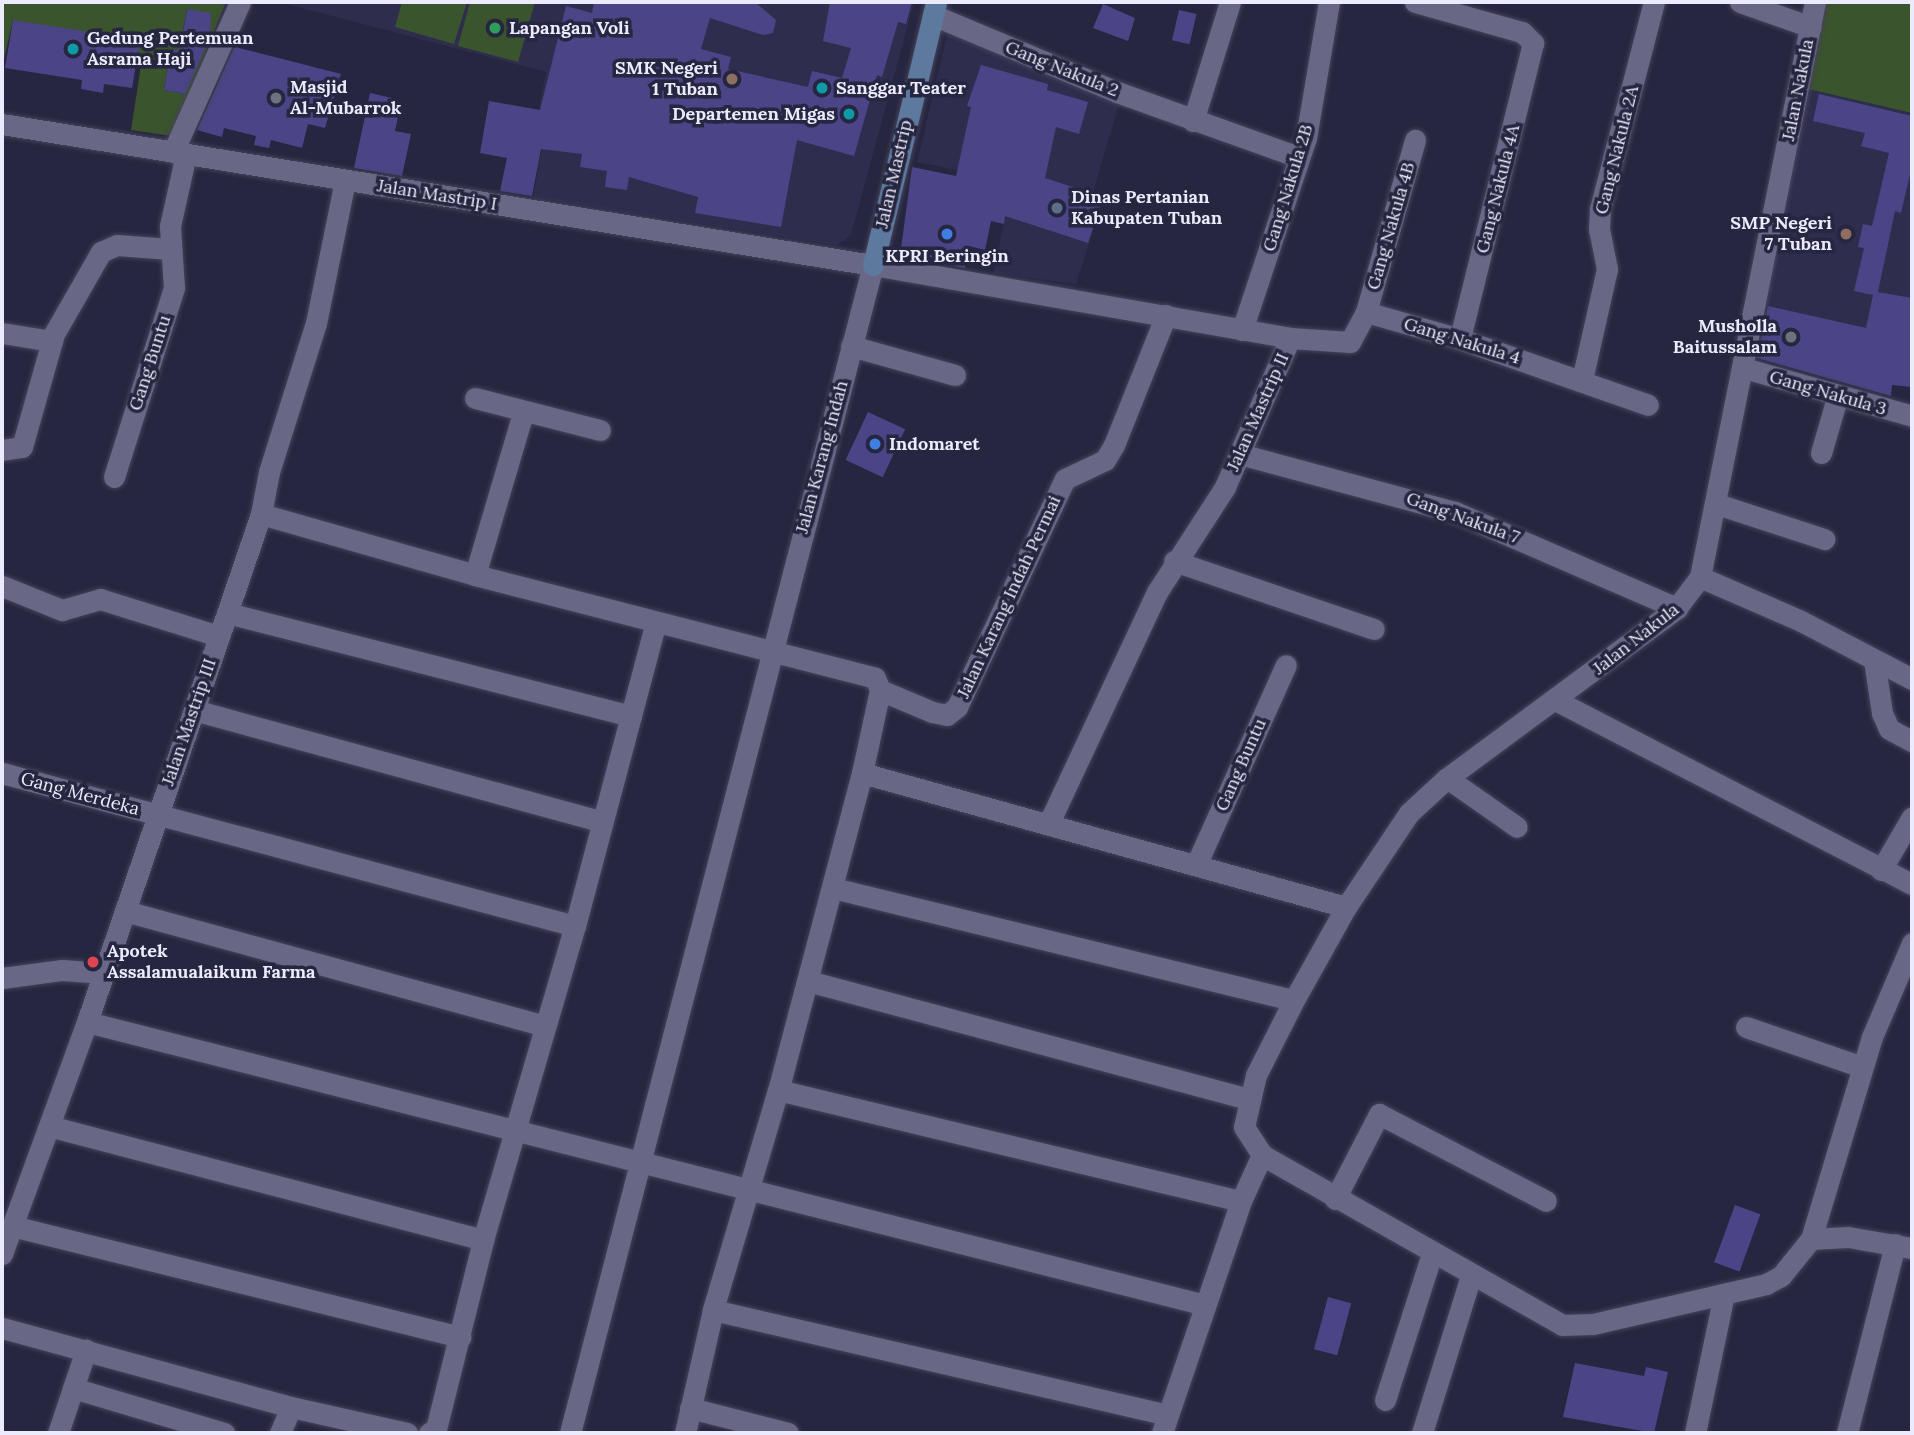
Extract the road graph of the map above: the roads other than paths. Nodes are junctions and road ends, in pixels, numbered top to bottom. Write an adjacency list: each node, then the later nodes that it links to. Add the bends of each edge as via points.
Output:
1 (240, 2): 13 (street, Gang Buntu)
2 (1230, 2): 10 (street)
3 (1329, 2): 14 (street, Gang Nakula 2B)
4 (1415, 2): 23 (street, Gang Nakula 4A, via 1522,32 1532,39)
5 (1654, 2): 28 (street, Gang Nakula 2A, via 1600,209 1607,269)
6 (1740, 2): 9 (street)
7 (1815, 2): 9 (street, Jalan Nakula)
8 (934, 8): 10 (street, Gang Nakula 2); 17 (street, Jalan Mastrip)
9 (1811, 27): 26 (street, Jalan Nakula)
10 (1193, 121): 14 (street, Gang Nakula 2)
11 (2, 124): 13 (street, Jalan Mastrip I)
12 (1415, 140): 18 (street, Gang Nakula 4B)
13 (179, 153): 15 (street, Jalan Mastrip I); 16 (street, Gang Buntu)
14 (1299, 157): 20 (street, Gang Nakula 2B)
15 (345, 181): 17 (street, Jalan Mastrip I); 40 (street, Jalan Mastrip III, via 316,323 268,472)
16 (170, 249): 24 (street, via 125,245 105,249); 38 (street, Gang Buntu, via 174,288)
17 (873, 265): 19 (street, Jalan Mastrip II); 25 (street, Jalan Karang Indah)
18 (1366, 312): 22 (street, via 1350,342); 23 (street, Gang Nakula 4)
19 (1166, 314): 20 (street, Jalan Mastrip II); 55 (street, Jalan Karang Indah Permai, via 1114,445 1105,460 1065,480 957,708 941,714)
20 (1242, 330): 22 (street, Jalan Mastrip II)
21 (2, 333): 24 (street)
22 (1290, 338): 37 (street, Jalan Mastrip II)
23 (1460, 339): 28 (street, Gang Nakula 4)
24 (52, 341): 35 (street, via 22,447)
25 (851, 346): 27 (street); 51 (street, Jalan Karang Indah)
26 (1744, 368): 30 (street, Gang Nakula 3); 39 (street, Jalan Nakula)
27 (955, 375)
28 (1582, 380): 31 (street, Gang Nakula 4)
29 (475, 398): 32 (street)
30 (1837, 398): 33 (street, Gang Nakula 3); 36 (street)
31 (1648, 405)
32 (523, 413): 34 (street); 43 (street)
33 (1912, 416)
34 (600, 430)
35 (2, 450)
36 (1821, 453)
37 (1240, 454): 42 (street, Jalan Mastrip II, via 1217,501); 46 (street, Gang Nakula 7, via 1455,512)
38 (114, 477)
39 (1717, 504): 41 (street); 44 (street, Jalan Nakula)
40 (261, 514): 43 (street, Jalan Karang Indah Permai); 47 (street, Jalan Mastrip III)
41 (1824, 539)
42 (1174, 561): 49 (street); 66 (street, Jalan Mastrip II)
43 (475, 575): 48 (street, Jalan Karang Indah Permai)
44 (1700, 577): 46 (street, Jalan Nakula); 52 (street, via 1801,621)
45 (2, 586): 50 (street, via 62,610 100,599)
46 (1677, 608): 56 (street, Jalan Nakula)
47 (227, 613): 50 (street, Jalan Mastrip III); 58 (street)
48 (656, 622): 51 (street, Jalan Karang Indah Permai); 58 (street)
49 (1374, 629)
50 (219, 636): 57 (street, Jalan Mastrip III)
51 (771, 649): 55 (street, Jalan Karang Indah Permai, via 867,674 875,678); 89 (street, Jalan Karang Indah)
52 (1874, 660): 54 (street); 59 (street, via 1889,729)
53 (1286, 665): 68 (street, Gang Buntu)
54 (1912, 679)
55 (880, 690): 61 (street)
56 (1557, 701): 62 (street, Jalan Nakula); 69 (street)
57 (194, 710): 63 (street, Jalan Mastrip III); 65 (street)
58 (631, 716): 65 (street)
59 (1912, 741)
60 (2, 773): 63 (street, Gang Merdeka)
61 (862, 773): 66 (street); 71 (street)
62 (1447, 778): 67 (street); 72 (street, Jalan Nakula, via 1409,813)
63 (157, 815): 73 (street, Jalan Mastrip III); 74 (street, Gang Merdeka)
64 (1912, 817): 69 (street)
65 (600, 821): 74 (street)
66 (1049, 823): 68 (street)
67 (1517, 827)
68 (1196, 865): 72 (street)
69 (1881, 870): 70 (street)
70 (1912, 884)
71 (833, 888): 78 (street); 79 (street)
72 (1346, 907): 79 (street, Jalan Nakula)
73 (125, 911): 76 (street, Jalan Mastrip III); 81 (street)
74 (575, 926): 81 (street)
75 (1912, 943): 83 (street)
76 (104, 973): 77 (street, via 62,970); 80 (street, Jalan Mastrip III)
77 (2, 978)
78 (808, 981): 84 (street); 85 (street)
79 (1294, 1000): 85 (street, Jalan Nakula)
80 (87, 1022): 86 (street, Jalan Mastrip III); 87 (street)
81 (545, 1026): 87 (street)
82 (1746, 1027): 83 (street)
83 (1862, 1067): 95 (street)
84 (778, 1090): 90 (street); 92 (street)
85 (1247, 1099): 88 (street, Jalan Nakula, via 1246,1134)
86 (49, 1126): 94 (street, Jalan Mastrip III); 96 (street)
87 (516, 1130): 89 (street); 96 (street)
88 (1262, 1155): 91 (street); 92 (street)
89 (642, 1161): 90 (street); 117 (street, Jalan Karang Indah)
90 (749, 1190): 102 (street); 103 (street)
91 (1335, 1199): 93 (street, via 1379,1114); 99 (street)
92 (1241, 1200): 102 (street)
93 (1546, 1200)
94 (12, 1226): 98 (street, Jalan Mastrip III); 105 (street)
95 (1811, 1239): 97 (street, via 1847,1237); 101 (street, via 1781,1276)
96 (483, 1240): 105 (street)
97 (1904, 1246): 122 (street)
98 (2, 1254)
99 (1432, 1254): 100 (street); 108 (street)
100 (1471, 1276): 101 (street, via 1562,1325 1593,1324); 120 (street)
101 (1724, 1294): 121 (street)
102 (1205, 1305): 111 (street)
103 (713, 1310): 110 (street); 111 (street)
104 (2, 1328): 106 (street)
105 (460, 1337): 116 (street, via 436,1429)
106 (86, 1350): 107 (street); 109 (street)
107 (73, 1388): 112 (street); 113 (street)
108 (1385, 1400)
109 (291, 1407): 114 (street); 115 (street)
110 (690, 1408): 118 (street); 119 (street)
111 (1164, 1424)
112 (58, 1433)
113 (224, 1433)
114 (280, 1433)
115 (407, 1433)
116 (429, 1433)
117 (570, 1433)
118 (685, 1433)
119 (788, 1433)
120 (1422, 1433)
121 (1695, 1433)
122 (1847, 1433)

